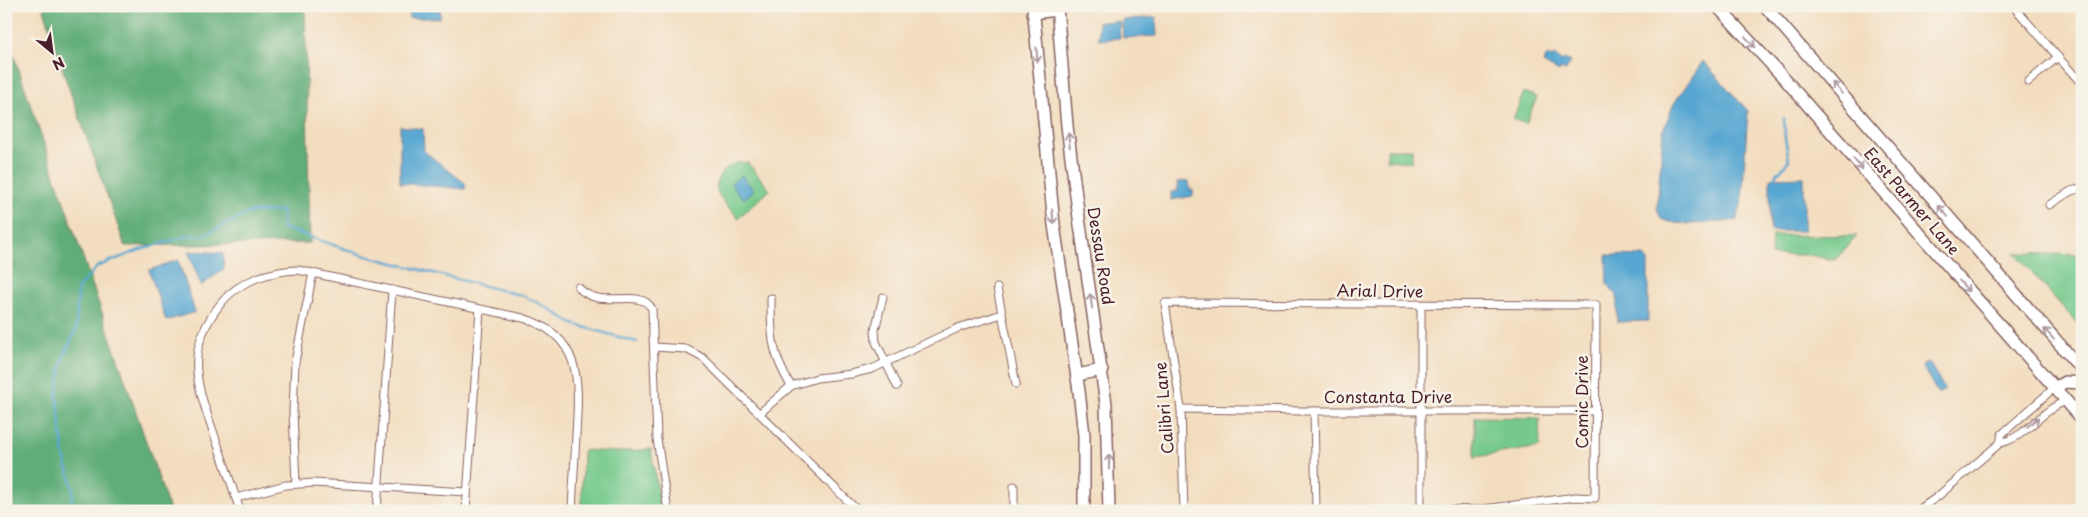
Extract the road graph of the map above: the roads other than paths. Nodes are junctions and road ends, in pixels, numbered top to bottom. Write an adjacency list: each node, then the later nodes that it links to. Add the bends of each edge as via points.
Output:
1 (1717, 6): 31 (main road, East Parmer Lane, one-way to 31)
2 (1766, 6): 25 (main road, East Parmer Lane, one-way to 2)
3 (2013, 6): 6 (street)
4 (1057, 8): 5 (main road); 24 (main road, Dessau Road, one-way to 4, via 1078,211)
5 (1033, 10): 26 (main road, one-way to 26, via 1054,225)
6 (2058, 57): 7 (street); 8 (street)
7 (2028, 82)
8 (2082, 84)
9 (2082, 188): 10 (street)
10 (2049, 205)
11 (313, 273): 14 (street); 40 (street, via 295,362); 44 (street, via 283,271 249,282 225,298 202,335 196,361 199,390)
12 (578, 287): 22 (street, via 600,299 645,300 652,309)
13 (997, 288): 21 (street)
14 (392, 290): 20 (street); 41 (street)
15 (883, 297): 23 (street, via 875,336)
16 (771, 298): 29 (street, via 774,353)
17 (1165, 303): 18 (street, Arial Drive); 33 (street, Calibri Lane)
18 (1421, 305): 19 (street, Arial Drive); 35 (street)
19 (1596, 305): 36 (street, Comic Drive)
20 (480, 309): 43 (street); 49 (street, via 523,318 543,326 571,357 578,382)
21 (1002, 314): 23 (street, via 958,328); 28 (street)
22 (654, 347): 37 (street, via 678,347 694,352 712,365); 50 (street, via 657,439)
23 (887, 363): 29 (street); 30 (street)
24 (1102, 370): 26 (main road); 54 (main road, Dessau Road, one-way to 24, via 1109,454)
25 (2082, 370)
26 (1077, 374): 53 (main road, via 1084,435)
27 (2082, 383): 31 (main road, via 2065,382)
28 (1016, 384)
29 (791, 386): 37 (street)
30 (897, 386)
31 (2054, 388): 32 (main road, East Parmer Lane); 39 (street, via 2002,434)
32 (2066, 401): 38 (main road, East Parmer Lane); 39 (street, one-way to 32, via 2010,441 2049,409)
33 (1181, 409): 34 (street, Constanta Drive); 55 (street, Calibri Lane)
34 (1314, 411): 35 (street, Constanta Drive); 56 (street)
35 (1421, 411): 36 (street, Constanta Drive); 45 (street)
36 (1595, 411): 45 (street, Comic Drive, via 1595,498 1576,497 1476,510)
37 (760, 413): 51 (street)
38 (2082, 419)
39 (2000, 443): 57 (street)
40 (296, 484): 41 (street); 44 (street)
41 (378, 486): 43 (street); 47 (street)
42 (1014, 486): 52 (street)
43 (467, 492): 48 (street)
44 (236, 498): 46 (street)
45 (1421, 510)
46 (240, 511)
47 (377, 511)
48 (466, 511)
49 (572, 511)
50 (668, 511)
51 (858, 511)
52 (1014, 511)
53 (1084, 511)
54 (1109, 511)
55 (1184, 511)
56 (1316, 511)
57 (1917, 511)

